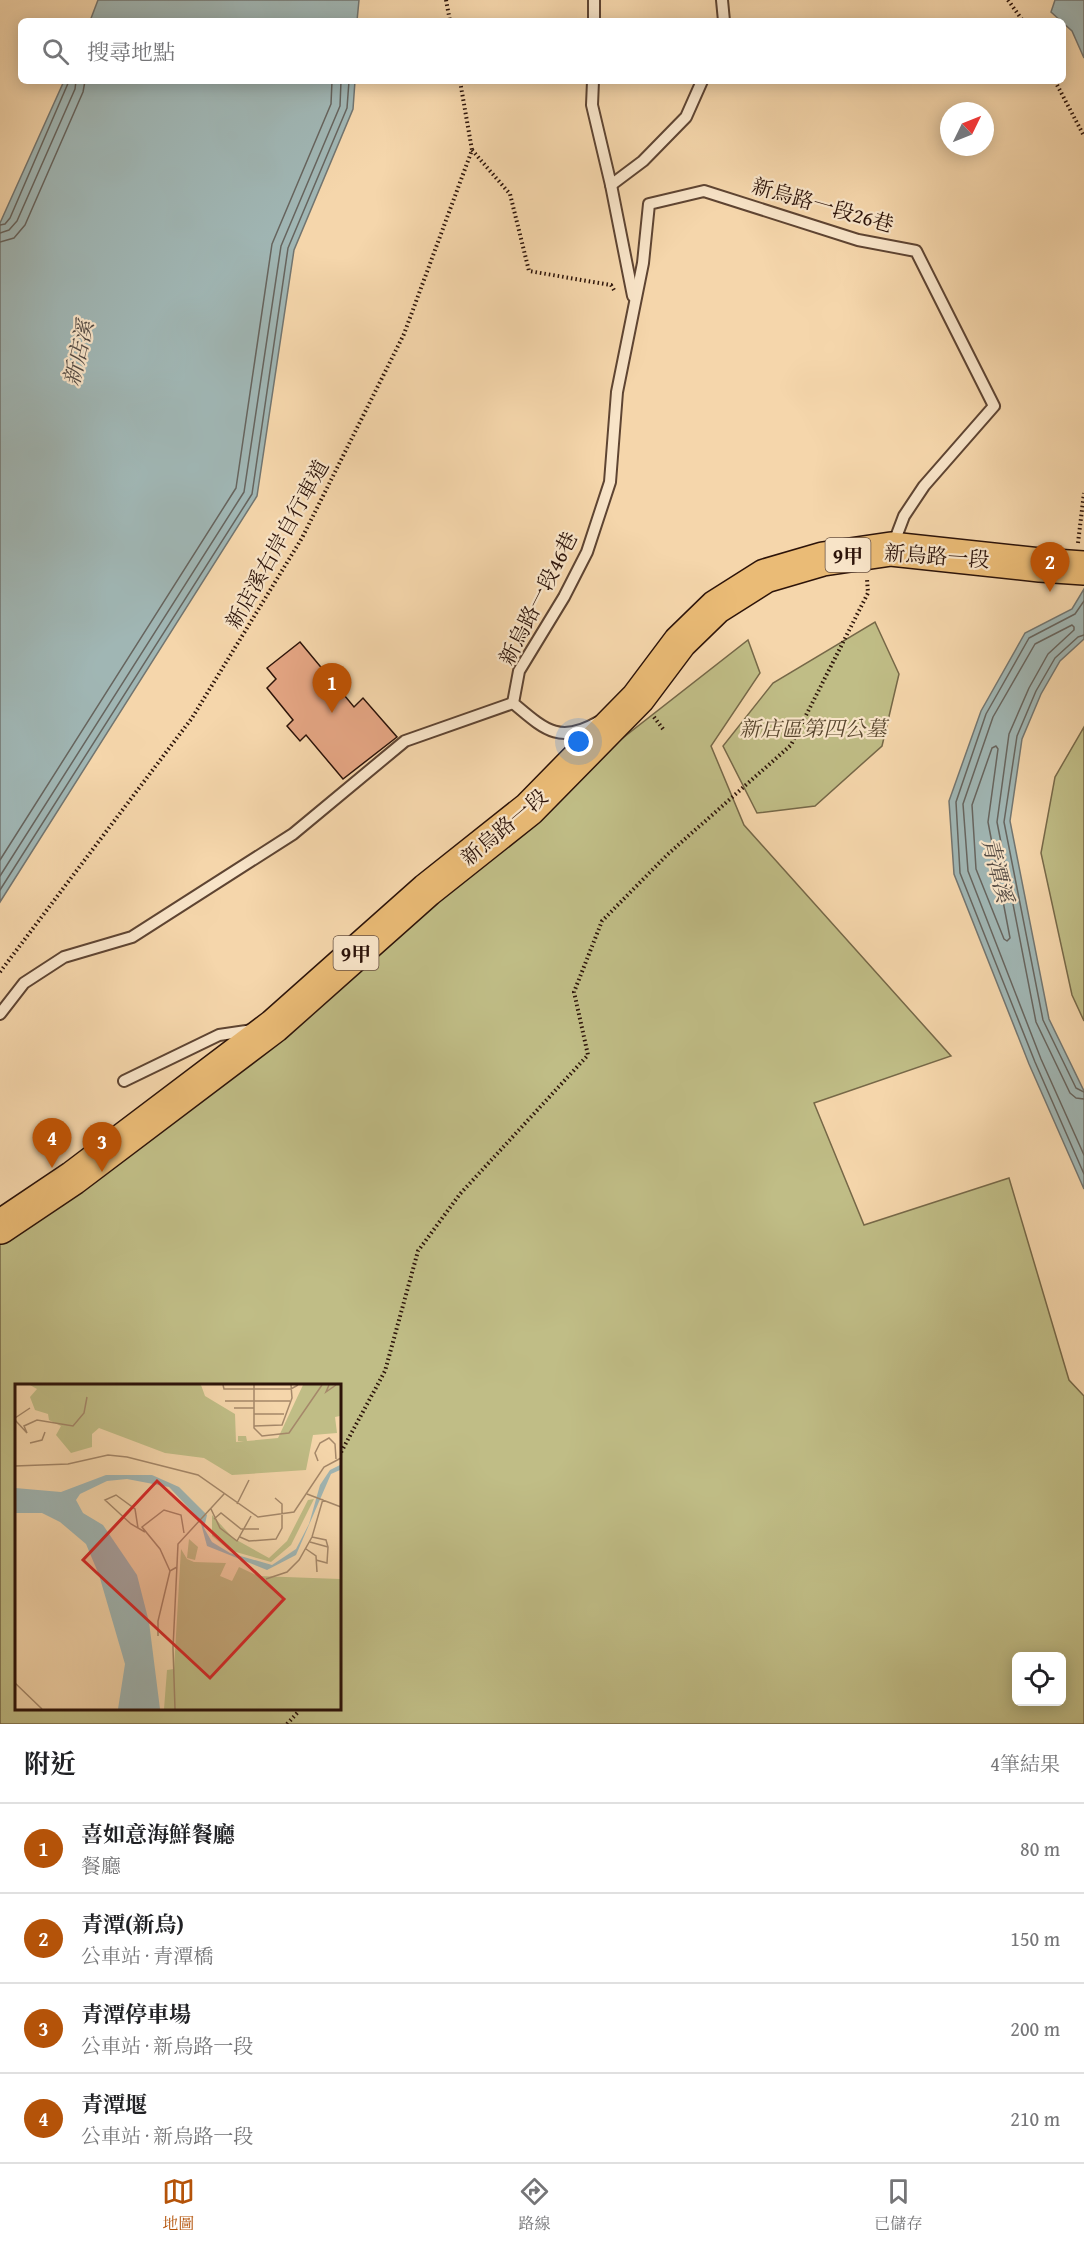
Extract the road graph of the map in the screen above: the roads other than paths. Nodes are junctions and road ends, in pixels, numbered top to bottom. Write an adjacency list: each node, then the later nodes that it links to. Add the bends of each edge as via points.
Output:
1 (594, 0): 3 (lane)
2 (722, 0): 4 (lane)
3 (594, 18)
4 (724, 18)
5 (593, 84): 7 (lane, via 592,105)
6 (701, 84): 7 (lane, via 686,117)
7 (611, 185): 8 (lane)
8 (634, 302): 9 (lane, 新烏路一段26巷, via 649,204 704,191 858,240 916,251 994,406 924,486); 13 (lane, 新烏路一段46巷, via 617,392 610,482 601,512 587,552 564,597 519,671)
9 (878, 551): 10 (main road, 新烏路一段 / 9甲); 11 (main road, 新烏路一段 / 9甲, via 823,559 765,576 716,607)
10 (1079, 568)
11 (680, 642): 12 (lane); 16 (main road, 新烏路一段 / 9甲, via 638,698 529,809 428,890)
12 (630, 690)
13 (513, 703): 14 (lane, via 543,728 569,735 597,723); 15 (lane, via 405,741 293,834 132,937 64,957 24,983)
14 (605, 715)
15 (0, 1014)
16 (274, 1026): 17 (lane, via 219,1035); 18 (main road, 新烏路一段 / 9甲, via 73,1178)
17 (124, 1081)
18 (0, 1227)

